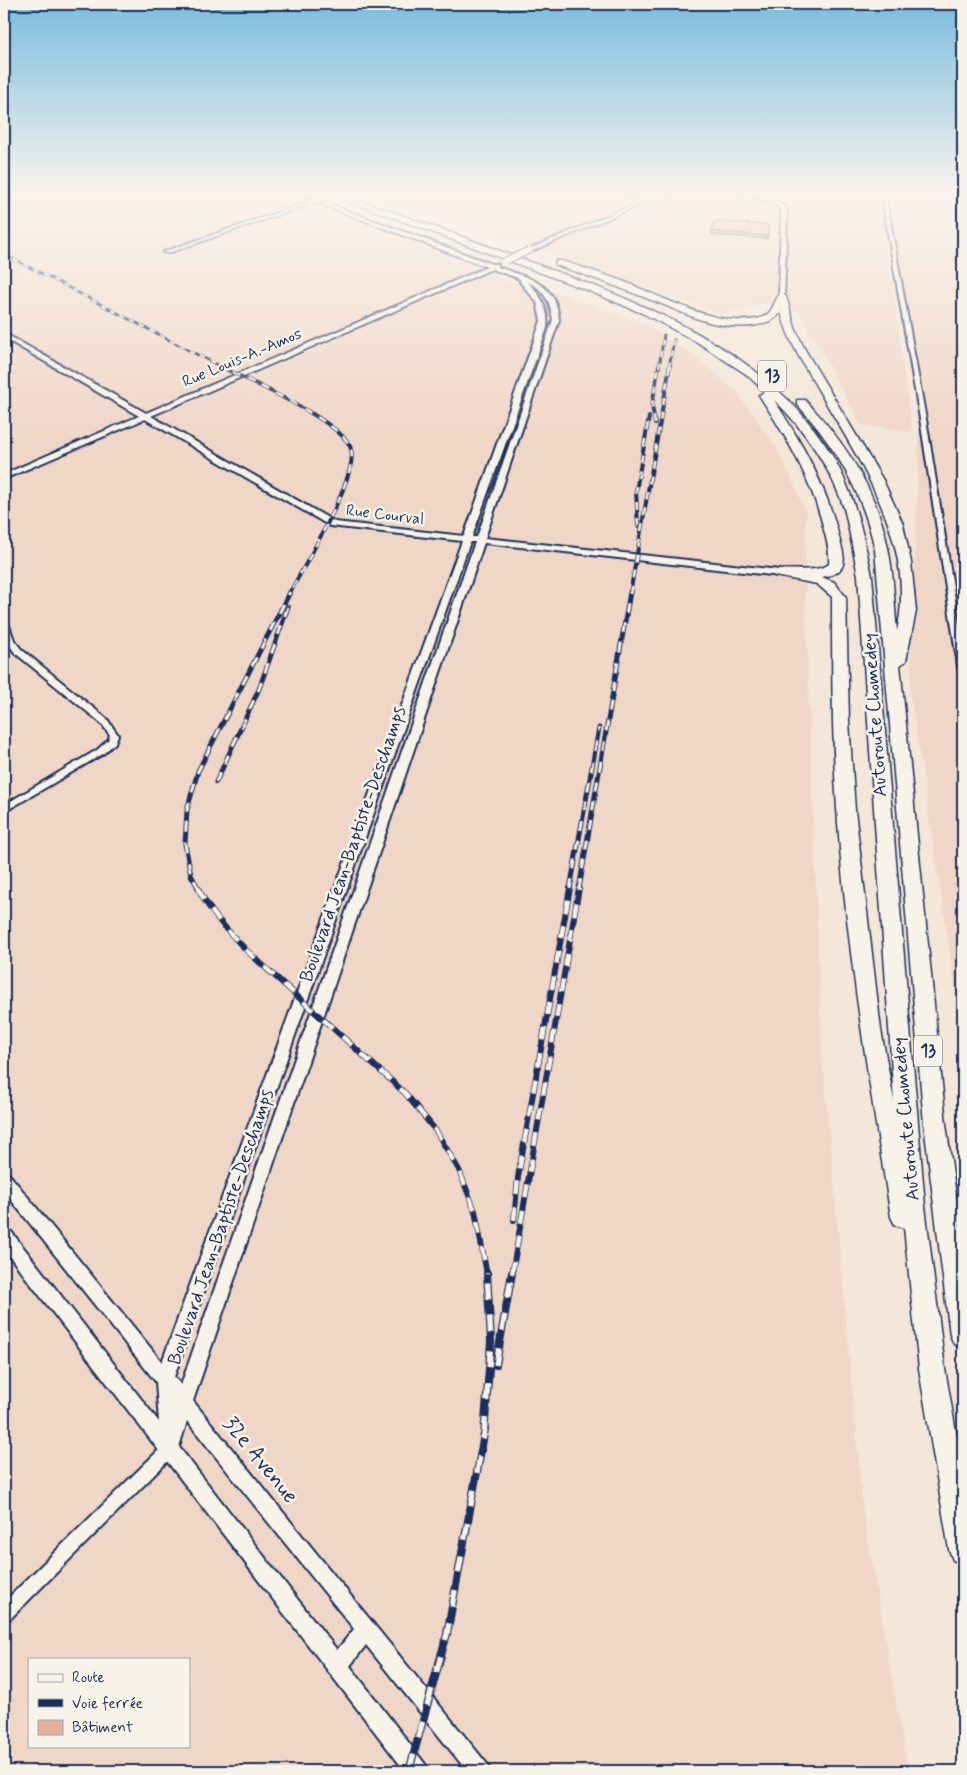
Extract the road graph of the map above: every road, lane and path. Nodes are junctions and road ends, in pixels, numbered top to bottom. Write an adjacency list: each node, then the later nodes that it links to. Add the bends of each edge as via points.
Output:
1 (472, 275): 14 (street, Rue Louis-A.-Amos)
2 (511, 275): 16 (street, Boulevard Jean-Baptiste-Deschamps, via 538,297 544,320)
3 (512, 275): 16 (street, Boulevard Jean-Baptiste-Deschamps, via 542,288 553,303 556,320)
4 (555, 275): 11 (highway, Autoroute Chomedey / 13, via 629,302 690,332)
5 (576, 275): 12 (highway, 13, via 672,314 734,348)
6 (589, 275): 9 (highway, via 723,322 747,323 767,318 775,313)
7 (782, 275): 9 (street)
8 (897, 275): 21 (street)
9 (782, 298): 22 (highway, via 799,348 877,480 896,524 909,611)
10 (4, 335): 14 (street, Rue Courval)
11 (750, 372): 17 (highway, via 790,432 813,475 826,512 837,562 833,570 824,573); 29 (highway, Autoroute Chomedey / 13, via 786,404 819,444 844,488 859,535 865,576 907,1142)
12 (782, 384)
13 (792, 393): 22 (highway, Autoroute Chomedey / 13, via 840,448 874,518 883,559)
14 (145, 416): 15 (street, Rue Louis-A.-Amos); 16 (street, Rue Courval, via 333,524)
15 (4, 477)
16 (474, 540): 17 (street, Rue Courval); 19 (street, Boulevard Jean-Baptiste-Deschamps); 20 (street, Boulevard Jean-Baptiste-Deschamps)
17 (780, 573): 29 (highway, via 826,583 836,590 839,597 844,780 866,995 885,1119)
18 (4, 623): 23 (street, via 18,651 104,721 114,735 100,752)
19 (434, 632): 20 (street); 24 (street, Boulevard Jean-Baptiste-Deschamps)
20 (448, 634): 25 (street, Boulevard Jean-Baptiste-Deschamps)
21 (963, 672)
22 (894, 678): 28 (highway, Autoroute Chomedey / 13, via 934,1115)
23 (4, 809)
24 (286, 1041): 25 (street); 30 (street, Boulevard Jean-Baptiste-Deschamps)
25 (306, 1044): 31 (street, Boulevard Jean-Baptiste-Deschamps)
26 (4, 1179): 30 (street, 32e Avenue)
27 (4, 1236): 32 (street)
28 (963, 1335)
29 (932, 1369): 33 (highway, Autoroute Chomedey / 13)
30 (165, 1380): 31 (street, 32e Avenue); 32 (street, Boulevard Jean-Baptiste-Deschamps)
31 (183, 1402): 32 (street, Boulevard Jean-Baptiste-Deschamps); 35 (street, 32e Avenue)
32 (169, 1450): 34 (street, Boulevard Jean-Baptiste-Deschamps); 36 (street)
33 (963, 1550)
34 (4, 1613)
35 (366, 1630): 36 (street); 38 (street, 32e Avenue)
36 (336, 1667): 37 (street)
37 (418, 1771)
38 (480, 1771)

